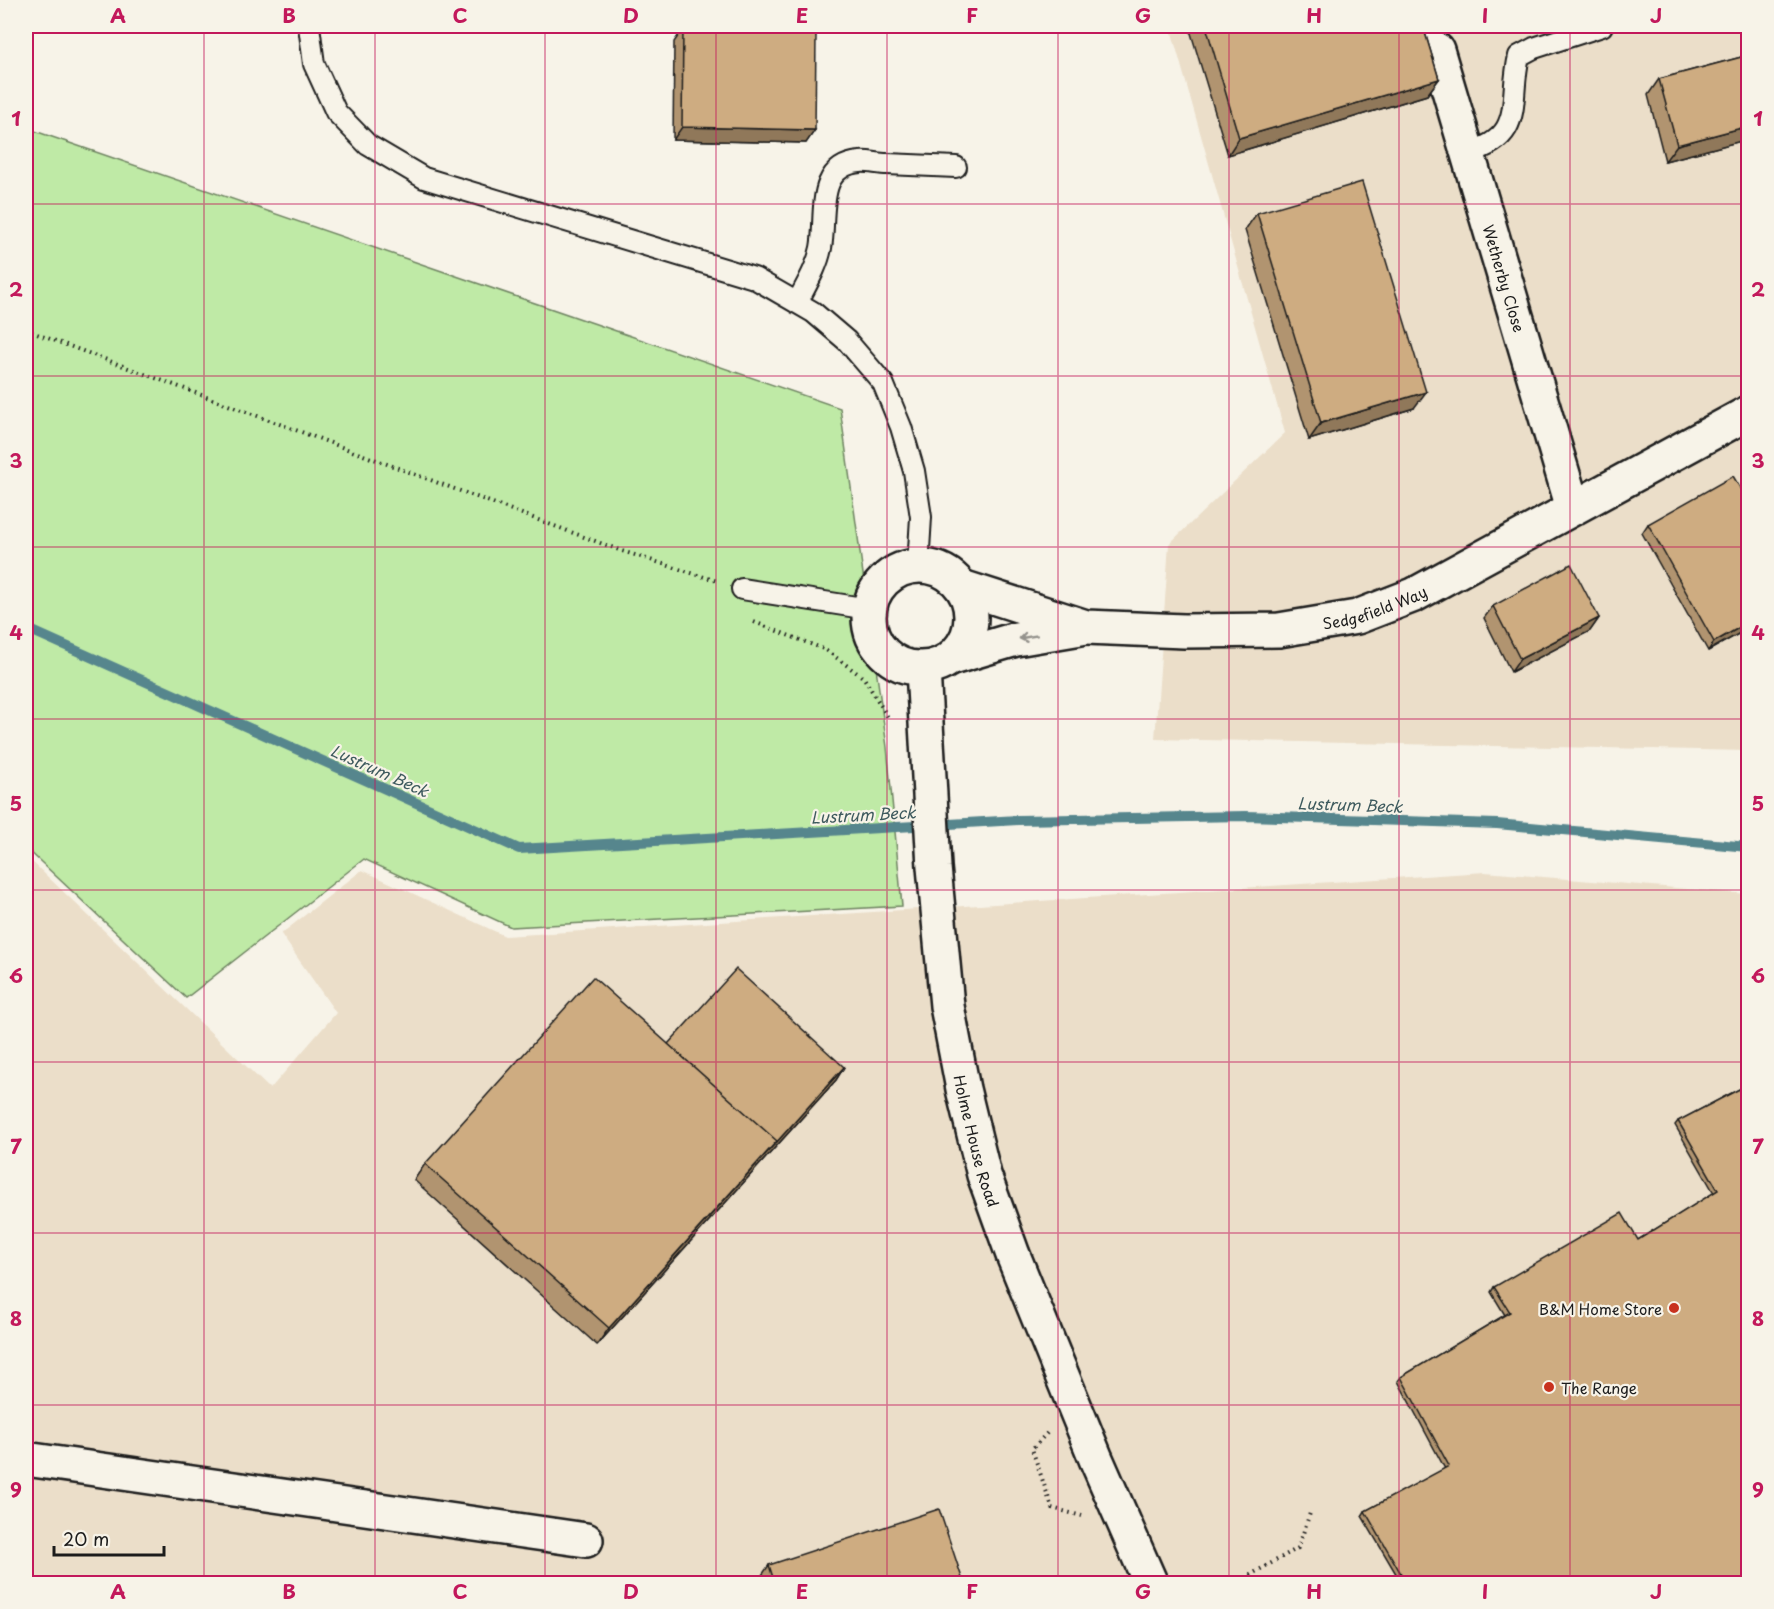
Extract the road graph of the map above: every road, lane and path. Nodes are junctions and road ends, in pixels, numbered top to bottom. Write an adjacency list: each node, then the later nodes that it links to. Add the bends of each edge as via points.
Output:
1 (309, 26): 6 (lane, via 314,64 336,112 368,145 424,178 754,278)
2 (1602, 26): 4 (lane, via 1519,56 1509,126 1483,149)
3 (1433, 38): 4 (street, Wetherby Close)
4 (1467, 153): 9 (street, Wetherby Close)
5 (956, 167): 6 (lane, via 860,161 833,174 825,196 819,256)
6 (797, 303): 10 (lane, via 847,341 883,383 914,471 921,517)
7 (26, 330): 12 (path, via 611,547)
8 (1749, 413): 9 (street, Sedgefield Way)
9 (1573, 508): 14 (street, Sedgefield Way, via 1414,595 1357,617 1279,630)
10 (918, 566): 11 (street, via 948,574); 13 (street, via 901,569 886,579)
11 (962, 587): 14 (street, Sedgefield Way); 15 (street, via 972,617 968,635 961,648)
12 (742, 589): 13 (lane); 16 (path, via 755,622 826,650 864,678)
13 (869, 609): 15 (street, via 873,638 883,654 898,664)
14 (1086, 627): 15 (street, one-way to 15, via 1016,639)
15 (938, 663): 20 (street, Holme House Road, via 927,761 947,1006 963,1089 984,1175 1013,1255)
16 (895, 729)
17 (26, 1459): 19 (street)
18 (1310, 1513): 21 (path, via 1298,1548)
19 (586, 1540)
20 (1151, 1584)
21 (1234, 1584)

